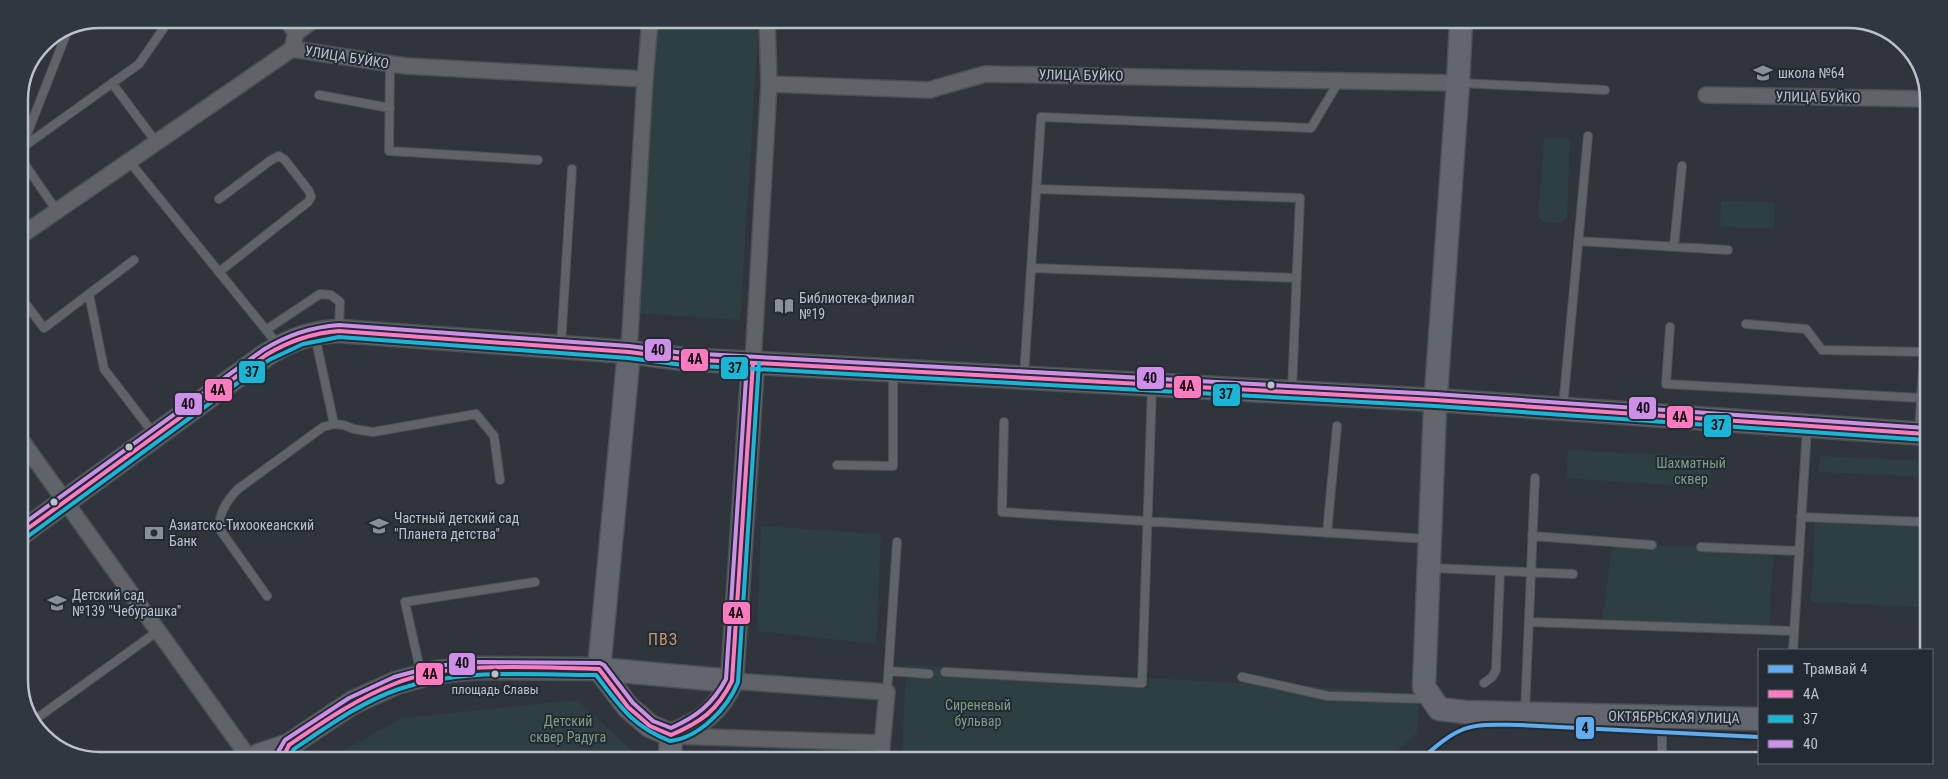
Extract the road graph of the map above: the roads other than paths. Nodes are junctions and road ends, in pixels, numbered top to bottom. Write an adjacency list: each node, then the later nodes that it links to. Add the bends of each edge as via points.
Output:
1 (164, 28): 13 (lane, via 139,64)
2 (292, 28): 7 (street)
3 (303, 28): 7 (street)
4 (649, 28): 11 (street)
5 (767, 28): 15 (street)
6 (1461, 28): 14 (street)
7 (296, 33): 9 (street)
8 (65, 37): 21 (lane)
9 (292, 49): 10 (street, УЛИЦА БУЙКО); 23 (street, УЛИЦА БУЙКО)
10 (390, 64): 11 (street, УЛИЦА БУЙКО); 20 (lane)
11 (645, 79): 49 (street)
12 (1340, 80): 14 (street, УЛИЦА БУЙКО); 15 (street, УЛИЦА БУЙКО, via 985,74 929,90); 30 (lane, via 1311,128 1041,117)
13 (112, 83): 23 (lane); 24 (lane)
14 (1458, 83): 16 (lane); 57 (street)
15 (769, 84): 51 (street)
16 (1605, 90)
17 (319, 95): 20 (lane)
18 (1706, 95): 19 (street, УЛИЦА БУЙКО)
19 (1920, 99)
20 (390, 108): 25 (lane, via 389,151)
21 (28, 129)
22 (1588, 136): 34 (lane)
23 (156, 142): 26 (street, УЛИЦА БУЙКО)
24 (28, 143)
25 (538, 160)
26 (129, 161): 32 (street, УЛИЦА БУЙКО); 39 (lane)
27 (1682, 166): 35 (lane)
28 (28, 169): 32 (lane)
29 (572, 169): 48 (lane)
30 (1036, 189): 38 (lane); 40 (lane, via 1300,198)
31 (219, 199): 39 (lane, via 279,156 311,197)
32 (57, 211): 33 (street, УЛИЦА БУЙКО)
33 (28, 231)
34 (1578, 241): 35 (lane); 58 (lane)
35 (1674, 246): 36 (lane)
36 (1728, 250)
37 (134, 260): 41 (lane)
38 (1031, 268): 40 (lane); 53 (lane)
39 (219, 272): 47 (lane)
40 (1297, 278): 55 (lane)
41 (90, 294): 42 (lane, via 44,328); 64 (lane, via 104,369)
42 (28, 307)
43 (1746, 324): 50 (lane, via 1806,329 1822,350)
44 (1670, 327): 56 (lane, via 1666,384)
45 (339, 331): 46 (street); 47 (lane, via 340,302 331,295 320,294); 48 (street)
46 (314, 333): 47 (street); 60 (lane)
47 (273, 338): 64 (street, via 253,364)
48 (561, 347): 49 (street)
49 (629, 352): 51 (street); 91 (street)
50 (1920, 352)
51 (754, 363): 52 (street); 97 (street)
52 (893, 371): 53 (street); 66 (lane, via 893,466)
53 (1024, 378): 54 (street)
54 (1152, 385): 55 (street); 71 (lane)
55 (1292, 392): 57 (street)
56 (1920, 398)
57 (1435, 400): 58 (street); 76 (street)
58 (1563, 409): 62 (street)
59 (1004, 422): 71 (lane, via 1002,512)
60 (334, 424): 68 (lane, via 373,432 476,414 494,436); 86 (lane, via 317,430 238,489 219,518 221,530)
61 (1337, 426): 74 (lane)
62 (1807, 426): 63 (street); 70 (lane)
63 (1920, 434)
64 (155, 436): 69 (street)
65 (28, 450): 69 (street)
66 (837, 465)
67 (1535, 478): 75 (lane)
68 (500, 480)
69 (65, 502): 73 (street); 88 (street)
70 (1801, 517): 72 (lane); 80 (lane)
71 (1146, 522): 74 (lane); 93 (lane, via 1142,683)
72 (1920, 522)
73 (28, 529)
74 (1327, 533): 76 (lane)
75 (1532, 536): 78 (lane); 83 (lane)
76 (1430, 539): 81 (street)
77 (897, 542): 92 (lane)
78 (1652, 545)
79 (1701, 547): 80 (lane)
80 (1799, 551): 89 (lane)
81 (1429, 568): 82 (lane); 100 (street, via 1424,687)
82 (1500, 571): 83 (lane); 98 (lane, via 1496,670)
83 (1531, 572): 84 (lane); 87 (lane)
84 (1574, 574)
85 (535, 582): 95 (lane, via 405,602)
86 (267, 596)
87 (1529, 622): 89 (lane); 101 (lane)
88 (158, 631): 102 (lane); 108 (street)
89 (1794, 631): 90 (lane)
90 (1794, 649)
91 (599, 669): 95 (street, via 480,668); 97 (street); 105 (street, via 628,707)
92 (889, 671): 94 (lane); 99 (lane)
93 (944, 672)
94 (929, 674)
95 (422, 676): 106 (street, via 396,683 352,703)
96 (1242, 678): 100 (lane, via 1328,696)
97 (732, 681): 99 (street); 105 (street, via 715,711)
98 (1484, 683)
99 (887, 692): 107 (street)
100 (1436, 704): 101 (street, ОКТЯБРЬСКАЯ УЛИЦА, via 1465,712)
101 (1525, 714): 103 (street, ОКТЯБРЬСКАЯ УЛИЦА)
102 (38, 717)
103 (1662, 717): 104 (street, ОКТЯБРЬСКАЯ УЛИЦА); 109 (lane)
104 (1758, 719)
105 (670, 746): 107 (street)
106 (287, 750)
107 (882, 750)
108 (245, 752)
109 (1662, 752)

